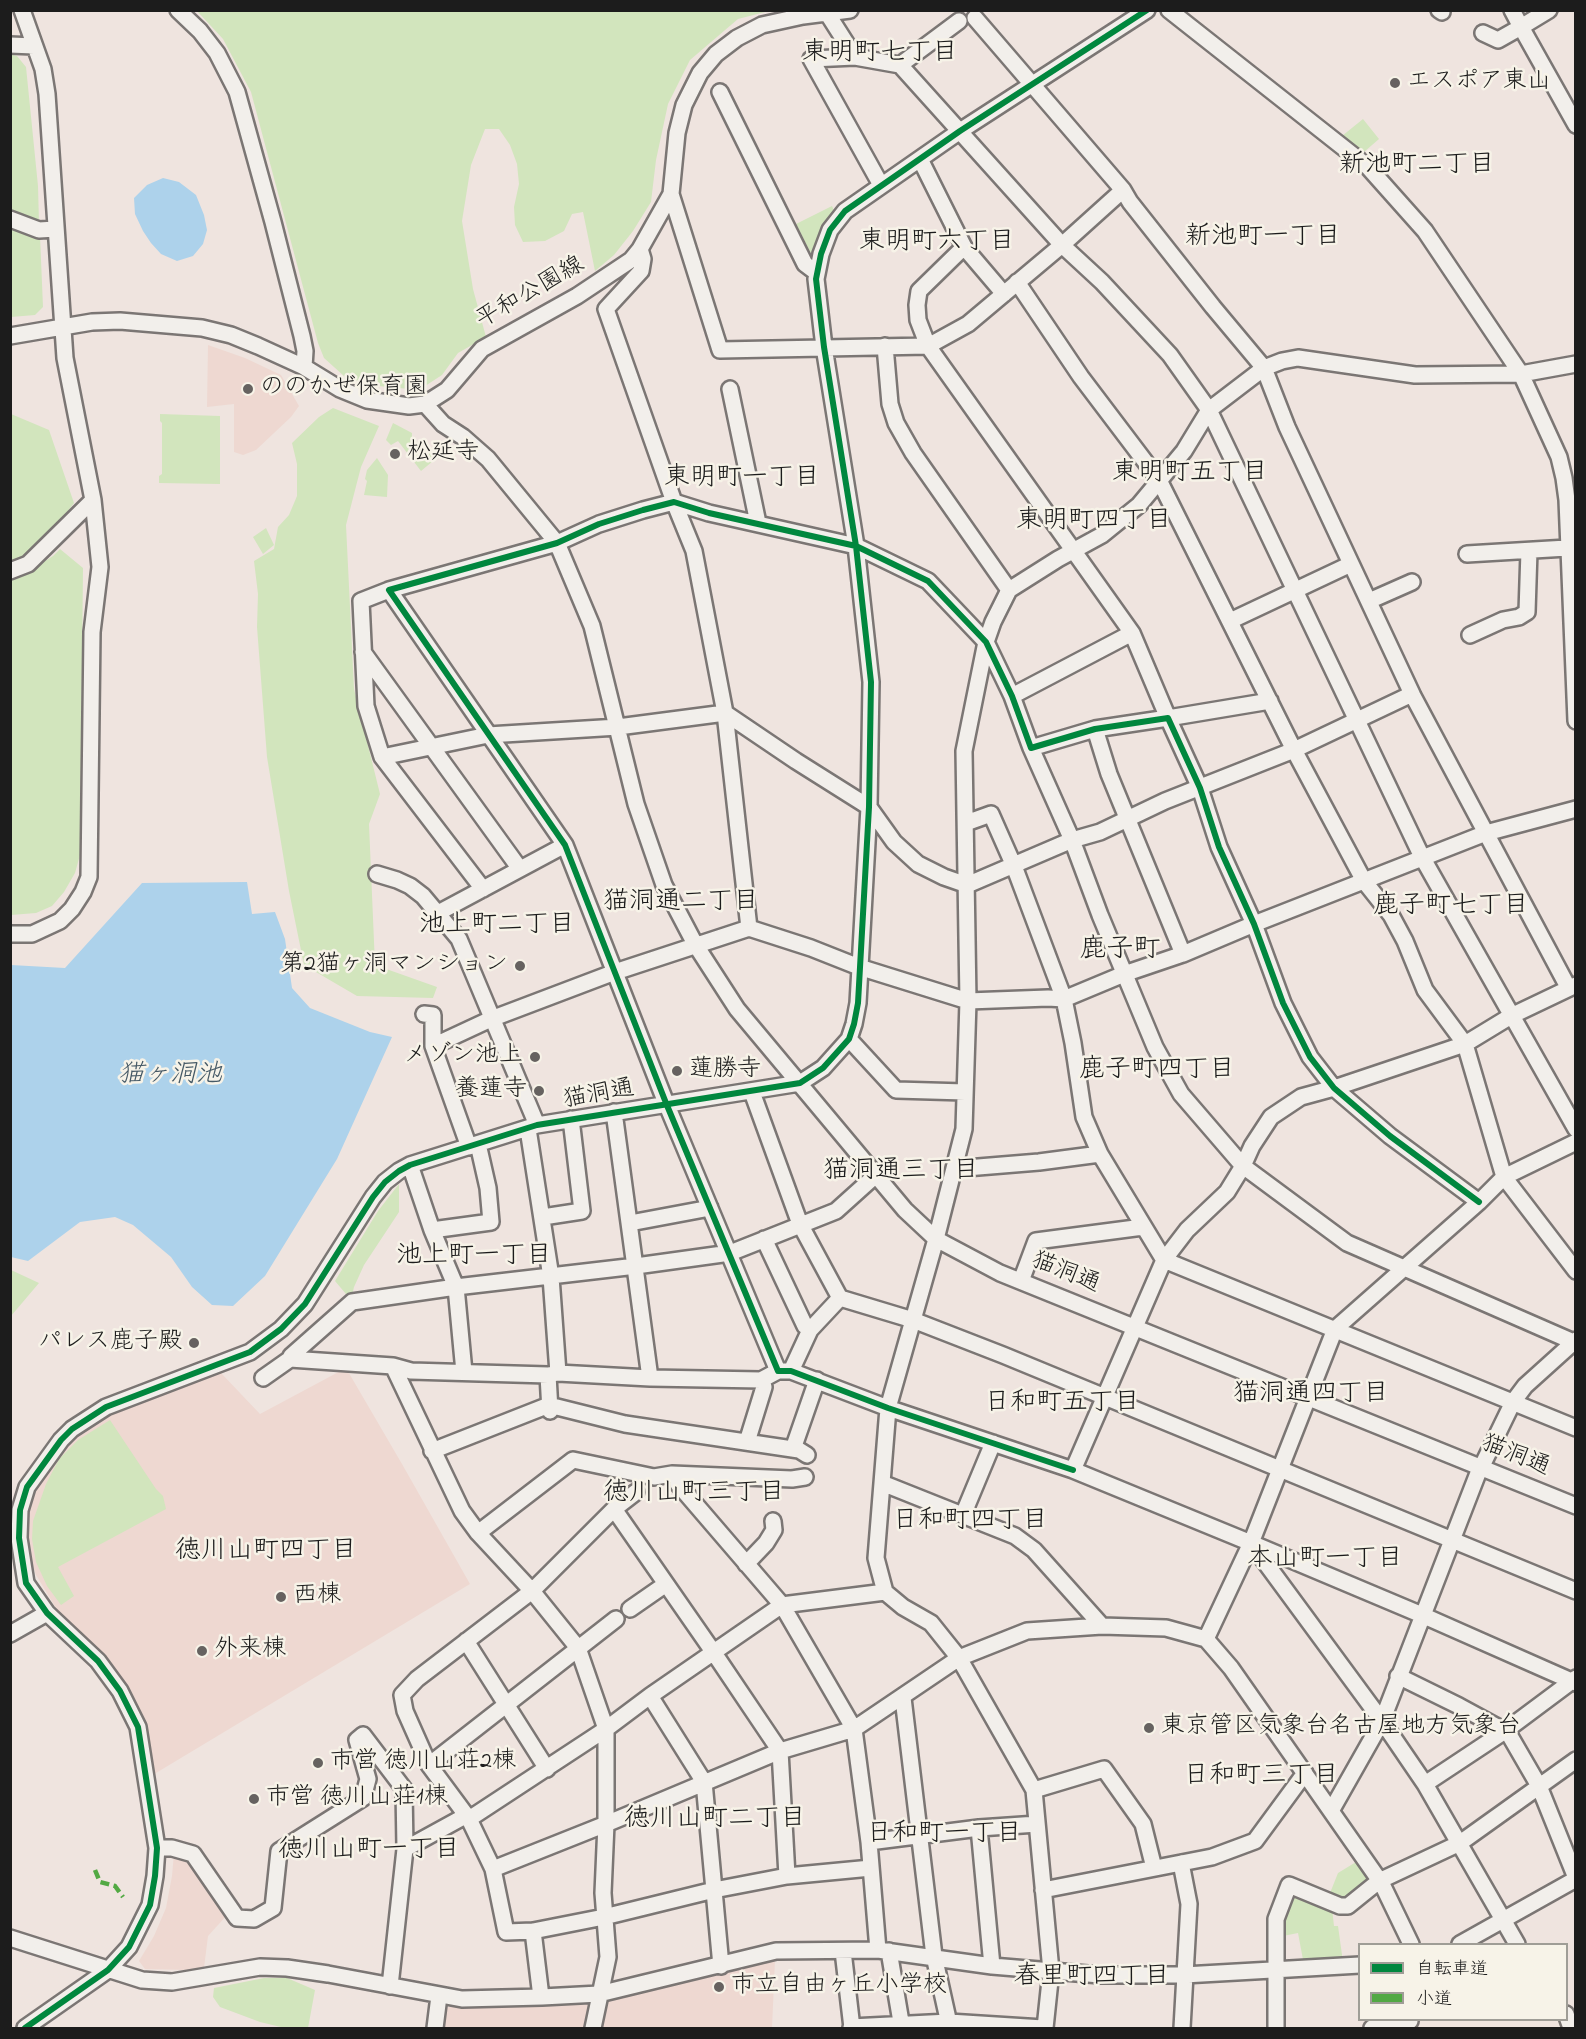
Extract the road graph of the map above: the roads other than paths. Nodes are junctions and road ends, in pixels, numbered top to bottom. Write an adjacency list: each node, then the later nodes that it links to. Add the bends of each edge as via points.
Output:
1 (22, 10): 14 (street)
2 (178, 10): 39 (street, via 217,53 237,92 295,308 305,351)
3 (850, 10): 8 (street, 平和公園線)
4 (1147, 10): 17 (street)
5 (1169, 10): 41 (street, via 1368,167 1425,231)
6 (1512, 10): 11 (street)
7 (1549, 10): 11 (street)
8 (827, 13): 15 (street); 24 (street, 平和公園線, via 762,24 716,54 700,73 684,105)
9 (975, 18): 17 (street)
10 (959, 21): 16 (street)
11 (1521, 27): 12 (street, via 1498,40); 19 (street)
12 (1483, 33)
13 (10, 45): 14 (street)
14 (34, 46): 26 (street, via 47,94)
15 (855, 57): 16 (street); 22 (street, via 811,59)
16 (900, 65): 20 (street)
17 (1032, 85): 20 (street); 23 (street)
18 (720, 92): 30 (street, via 805,264)
19 (1575, 125)
20 (960, 131): 21 (street); 27 (street)
21 (921, 159): 22 (street); 28 (street)
22 (881, 185): 30 (street, via 845,211 830,230)
23 (1123, 190): 27 (street); 40 (street)
24 (671, 194): 29 (street, 平和公園線); 37 (street, via 720,350)
25 (10, 219): 26 (street, via 39,230)
26 (56, 229): 33 (street)
27 (1062, 246): 31 (street); 44 (street, via 1102,282 1170,355)
28 (964, 247): 32 (street); 36 (street, via 920,291 916,305 918,320)
29 (640, 249): 43 (street, 平和公園線, via 631,260 577,296 482,349 447,390); 47 (street, via 644,259 641,271 606,309)
30 (817, 273): 37 (street)
31 (1017, 282): 32 (street); 45 (street, via 1081,377)
32 (1004, 294): 36 (street, via 968,324)
33 (62, 326): 34 (street); 39 (street, via 120,321 202,328 231,335); 46 (street)
34 (10, 336)
35 (885, 346): 36 (street); 37 (street); 59 (street, via 890,404 896,423)
36 (928, 346): 53 (street)
37 (824, 347): 50 (street)
38 (1575, 364): 41 (street)
39 (304, 367): 43 (street, via 340,389 368,400 409,406)
40 (1264, 368): 41 (street, via 1298,358 1415,375); 44 (street); 55 (street, via 1287,427)
41 (1521, 374): 51 (street, via 1558,457 1567,500)
42 (730, 389): 48 (street)
43 (425, 404): 49 (street, via 443,424 488,459)
44 (1209, 410): 45 (street, via 1184,451); 60 (street)
45 (1159, 480): 53 (street, via 1139,505 1102,535); 62 (street)
46 (93, 500): 56 (street, via 28,564); 100 (street, via 100,567 92,632 89,877 72,909 60,921 32,934)
47 (674, 502): 48 (street); 49 (street, via 599,525); 71 (street, via 694,551)
48 (758, 523): 50 (street)
49 (557, 543): 58 (street); 75 (street, via 592,626)
50 (856, 546): 66 (street, via 928,581); 83 (street, via 871,682)
51 (1568, 548): 52 (street); 65 (street)
52 (1529, 550): 54 (street); 64 (street, via 1527,612)
53 (1073, 551): 59 (street); 63 (street)
54 (1467, 554)
55 (1352, 564): 60 (street); 61 (street)
56 (10, 571)
57 (1412, 582): 61 (street)
58 (389, 590): 67 (street, via 361,601); 77 (street)
59 (1009, 590): 66 (street)
60 (1295, 590): 62 (street); 73 (street)
61 (1369, 601): 68 (street)
62 (1230, 621): 70 (street)
63 (1132, 633): 69 (street); 72 (street)
64 (1470, 635)
65 (1574, 640): 74 (street)
66 (986, 642): 69 (street); 86 (street, via 964,751)
67 (363, 652): 78 (street); 81 (street, via 366,706)
68 (1412, 694): 73 (street); 87 (street)
69 (1012, 696): 79 (street)
70 (1270, 701): 72 (street); 80 (street)
71 (725, 712): 75 (street); 83 (street); 99 (street)
72 (1168, 718): 76 (street); 82 (street)
73 (1357, 719): 80 (street); 90 (street)
74 (1575, 721)
75 (618, 727): 77 (street); 101 (street, via 636,804 664,885)
76 (1095, 729): 79 (street); 85 (street)
77 (488, 735): 78 (street); 89 (street)
78 (434, 748): 81 (street); 92 (street)
79 (1031, 748): 88 (street)
80 (1294, 750): 82 (street); 94 (street)
81 (382, 757): 96 (street)
82 (1200, 788): 85 (street); 98 (street, via 1219,847)
83 (869, 807): 95 (street, via 894,842 918,864); 103 (street)
84 (1575, 809): 87 (street)
85 (1127, 819): 88 (street); 102 (street)
86 (966, 823): 91 (street, via 991,814); 95 (street)
87 (1486, 833): 90 (street); 106 (street)
88 (1072, 840): 91 (street); 105 (street)
89 (564, 845): 92 (street); 104 (street)
90 (1422, 857): 94 (street); 110 (street)
91 (1014, 866): 95 (street); 107 (street)
92 (520, 869): 96 (street)
93 (377, 874): 97 (street, via 410,886)
94 (1364, 881): 98 (street); 113 (street, via 1396,924 1425,990)
95 (967, 885): 108 (street)
96 (483, 889): 97 (street)
97 (438, 913): 111 (street, via 459,939)
98 (1254, 924): 102 (street); 116 (street, via 1283,1003 1310,1058)
99 (749, 928): 101 (street); 103 (street)
100 (10, 934)
101 (695, 944): 104 (street); 115 (street, via 737,1009)
102 (1183, 954): 105 (street)
103 (860, 967): 108 (street); 112 (street)
104 (615, 972): 111 (street); 119 (street)
105 (1124, 974): 107 (street); 128 (street, via 1155,1047 1181,1094)
106 (1572, 986): 110 (street)
107 (1064, 999): 108 (street); 126 (street, via 1084,1117)
108 (968, 1001): 118 (street)
109 (424, 1014): 114 (street, via 433,1015)
110 (1511, 1016): 113 (street); 123 (street)
111 (491, 1019): 114 (street); 122 (street)
112 (849, 1039): 115 (street, via 823,1068); 118 (street, via 896,1090)
113 (1465, 1044): 116 (street); 131 (street)
114 (433, 1046): 125 (street)
115 (800, 1083): 117 (street, 猫洞通); 130 (street, 猫洞通)
116 (1334, 1088): 128 (street, via 1301,1096 1271,1117); 132 (street, via 1390,1136)
117 (752, 1092): 119 (street, 猫洞通); 136 (street)
118 (965, 1092): 129 (street, via 964,1129)
119 (666, 1103): 120 (street, 猫洞通); 133 (street)
120 (614, 1112): 121 (street, 猫洞通); 135 (street)
121 (571, 1119): 122 (street, 猫洞通); 134 (street, via 582,1211)
122 (532, 1127): 125 (street, 猫洞通); 134 (street)
123 (1575, 1129)
124 (1575, 1142): 131 (street)
125 (473, 1146): 127 (street, 猫洞通); 138 (street, via 488,1188 491,1222)
126 (1100, 1154): 129 (street); 137 (street)
127 (410, 1165): 138 (street); 194 (street, 猫洞通, via 385,1182 373,1197 305,1304 280,1329 250,1352 106,1407 61,1440 27,1487 20,1510 19,1538 26,1582)
128 (1244, 1166): 142 (street, via 1227,1192 1187,1230); 144 (street, via 1347,1243)
129 (954, 1169): 140 (street)
130 (876, 1175): 136 (street, via 836,1211); 140 (street, 猫洞通)
131 (1504, 1177): 132 (street); 145 (street)
132 (1479, 1202): 144 (street)
133 (710, 1208): 135 (street); 141 (street)
134 (543, 1217): 146 (street)
135 (630, 1223): 143 (street)
136 (800, 1224): 139 (street); 149 (street)
137 (1143, 1227): 142 (street); 147 (street, via 1036,1241)
138 (432, 1230): 148 (street)
139 (764, 1239): 141 (street); 153 (street)
140 (936, 1239): 147 (street, 猫洞通); 150 (street)
141 (730, 1253): 143 (street); 157 (street)
142 (1164, 1260): 151 (street); 152 (street)
143 (636, 1266): 146 (street); 161 (street)
144 (1404, 1267): 152 (street); 154 (street)
145 (1575, 1271)
146 (551, 1277): 148 (street); 159 (street)
147 (1021, 1281): 151 (street, 猫洞通)
148 (456, 1287): 155 (street, via 352,1302); 158 (street)
149 (840, 1298): 150 (street); 153 (street)
150 (913, 1320): 164 (street); 168 (street)
151 (1134, 1327): 164 (street); 165 (street, 猫洞通)
152 (1335, 1329): 165 (street); 166 (street)
153 (810, 1330): 157 (street)
154 (1575, 1342): 166 (street)
155 (290, 1359): 156 (street); 160 (street)
156 (393, 1366): 158 (street, via 411,1371); 172 (street)
157 (784, 1371): 162 (street); 163 (street)
158 (464, 1372): 159 (street)
159 (553, 1374): 161 (street); 167 (street)
160 (263, 1378)
161 (650, 1378): 162 (street)
162 (761, 1380): 170 (street, via 764,1387)
163 (817, 1380): 168 (street); 170 (street, via 800,1452)
164 (1104, 1398): 174 (street); 175 (street)
165 (1308, 1399): 173 (street, 猫洞通); 175 (street)
166 (1513, 1402): 169 (street); 173 (street)
167 (550, 1408): 170 (street); 172 (street)
168 (888, 1408): 171 (street); 177 (street)
169 (1575, 1428)
170 (747, 1442)
171 (993, 1443): 174 (street); 182 (street)
172 (432, 1451): 184 (street, via 462,1511)
173 (1480, 1468): 180 (street, 猫洞通); 185 (street)
174 (1073, 1470): 186 (street)
175 (1281, 1470): 185 (street); 186 (street)
176 (805, 1477): 184 (street, via 654,1477 573,1460)
177 (882, 1483): 182 (street); 191 (street, via 876,1558)
178 (678, 1484): 187 (street)
179 (636, 1492): 181 (street)
180 (1575, 1506)
181 (614, 1509): 188 (street); 189 (street)
182 (963, 1515): 197 (street, via 1015,1536 1034,1550)
183 (773, 1521): 187 (street, via 774,1530 766,1544)
184 (478, 1533): 189 (street)
185 (1452, 1542): 190 (street); 195 (street)
186 (1251, 1544): 195 (street); 199 (street); 209 (street)
187 (746, 1564): 192 (street)
188 (666, 1584): 193 (street); 202 (street)
189 (532, 1591): 200 (street); 201 (street)
190 (1575, 1591)
191 (885, 1592): 192 (street); 203 (street, via 931,1623)
192 (782, 1605): 202 (street); 211 (street)
193 (630, 1609)
194 (47, 1613): 198 (street); 230 (street, 猫洞通, via 98,1662 120,1691 138,1727)
195 (1422, 1615): 204 (street); 205 (street)
196 (616, 1619): 201 (street)
197 (1102, 1626): 199 (street, via 1166,1628); 203 (street, via 1028,1631)
198 (10, 1634)
199 (1206, 1639): 217 (street)
200 (466, 1641): 208 (street); 215 (street, via 402,1695)
201 (578, 1647): 208 (street); 210 (street)
202 (714, 1653): 206 (street); 213 (street)
203 (959, 1658): 207 (street); 221 (street)
204 (1398, 1676): 209 (street); 212 (street)
205 (1574, 1681): 212 (street)
206 (650, 1696): 210 (street); 218 (street)
207 (903, 1698): 211 (street); 227 (street)
208 (506, 1705): 215 (street); 216 (street)
209 (1382, 1721): 219 (street); 222 (street)
210 (606, 1729): 216 (street); 224 (street)
211 (854, 1729): 213 (street); 228 (street)
212 (1505, 1731): 219 (street); 220 (street)
213 (780, 1751): 218 (street); 236 (street)
214 (1575, 1760): 220 (street)
215 (429, 1765): 223 (street)
216 (547, 1769): 223 (street)
217 (1305, 1773): 222 (street); 232 (street, via 1255,1840 1212,1857)
218 (704, 1782): 224 (street); 239 (street)
219 (1425, 1784): 229 (street)
220 (1539, 1786): 229 (street); 237 (street)
221 (1034, 1790): 225 (street); 234 (street, via 1104,1769 1143,1824)
222 (1331, 1811): 238 (street)
223 (468, 1817): 231 (street); 235 (street)
224 (606, 1824): 235 (street); 241 (street)
225 (1037, 1824): 226 (street); 240 (street)
226 (979, 1828): 227 (street); 253 (street)
227 (921, 1836): 228 (street); 250 (street)
228 (869, 1842): 233 (street)
229 (1460, 1844): 238 (street); 242 (street)
230 (157, 1848): 231 (street, via 193,1854 237,1918 254,1919 273,1908 279,1851 363,1798 368,1779 357,1740 363,1735 404,1789); 254 (street, 猫洞通, via 150,1905 129,1947)
231 (405, 1849): 258 (street)
232 (1181, 1863): 234 (street); 257 (street, via 1189,1905)
233 (871, 1868): 236 (street); 249 (street)
234 (1154, 1868): 240 (street)
235 (494, 1869): 243 (street, via 506,1932)
236 (787, 1876): 239 (street)
237 (1575, 1878): 242 (street)
238 (1379, 1881): 245 (street); 256 (street, via 1348,1906 1289,1885 1276,1919)
239 (714, 1890): 241 (street); 252 (street)
240 (1043, 1890): 255 (street)
241 (604, 1917): 243 (street); 259 (street, via 608,1957)
242 (1503, 1919): 246 (street); 247 (street)
243 (532, 1930): 261 (street)
244 (10, 1938): 254 (street)
245 (1410, 1943)
246 (1462, 1943)
247 (1516, 1943)
248 (843, 1951): 249 (street); 252 (street, via 776,1951); 268 (street)
249 (884, 1951): 250 (street); 264 (street)
250 (934, 1956): 253 (street); 263 (street)
251 (1358, 1965): 256 (street)
252 (721, 1966): 259 (street)
253 (993, 1966): 255 (street)
254 (108, 1970): 258 (street, via 142,1980 172,1982 260,1967 286,1968); 265 (street, 猫洞通)
255 (1051, 1971): 257 (street); 269 (street)
256 (1275, 1971): 257 (street); 271 (street)
257 (1184, 1975): 270 (street)
258 (390, 1986): 260 (street)
259 (598, 1994): 261 (street); 267 (street)
260 (439, 1996): 261 (street); 266 (street)
261 (541, 1997)
262 (1411, 2023): 272 (street)
263 (950, 2025): 264 (street); 269 (street)
264 (902, 2026): 268 (street)
265 (25, 2028)
266 (435, 2028)
267 (593, 2028)
268 (852, 2028)
269 (1044, 2028)
270 (1182, 2028)
271 (1276, 2028)
272 (1372, 2028)

